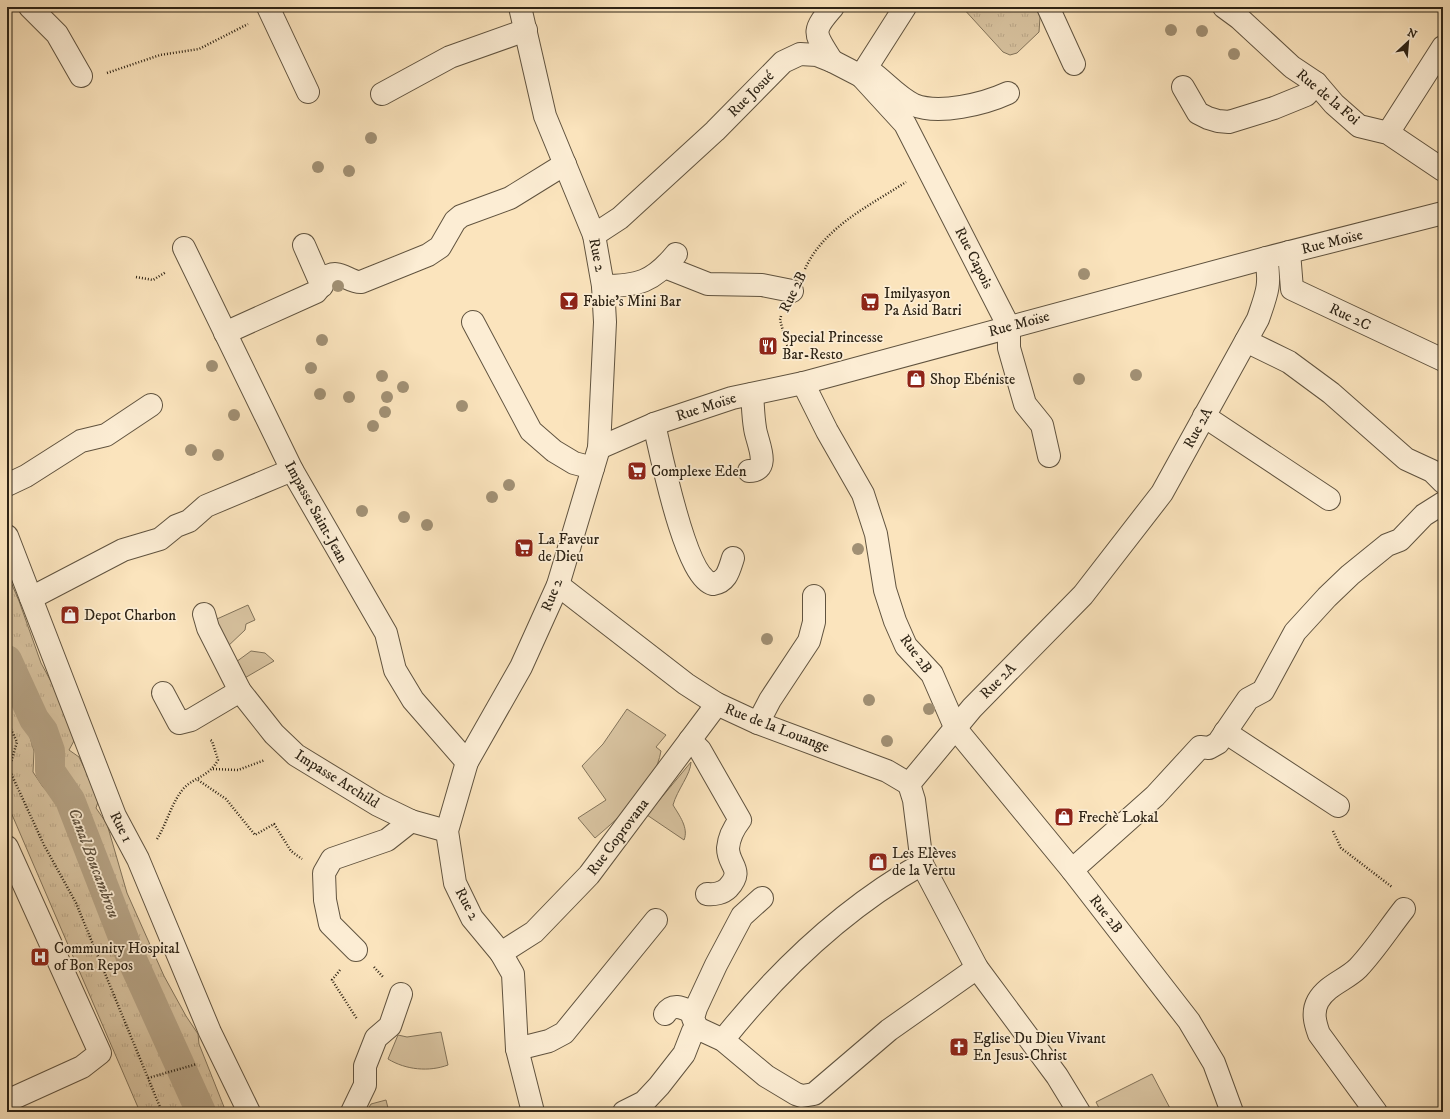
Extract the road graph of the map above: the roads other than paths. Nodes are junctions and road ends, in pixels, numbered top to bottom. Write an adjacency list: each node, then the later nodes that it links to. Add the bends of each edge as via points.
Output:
1 (30, 7): 13 (street, via 57,34)
2 (520, 7): 8 (street, Rue 2)
3 (833, 7): 10 (street, via 819,23 817,33)
4 (905, 7): 12 (street)
5 (1048, 7): 11 (street)
6 (1224, 7): 14 (street, Rue de la Foi, via 1240,18 1292,67)
7 (269, 10): 16 (street)
8 (526, 30): 18 (street, via 450,57); 20 (street, Rue 2, via 545,116)
9 (1443, 47): 19 (street)
10 (832, 61): 12 (street, Rue Josué); 23 (street, Rue Josué, via 817,55 800,54 784,62 715,131 620,218)
11 (1074, 64)
12 (863, 72): 17 (street, via 905,100 934,109 978,103); 32 (street, Rue Capois, via 905,124)
13 (81, 76)
14 (1316, 82): 15 (street, via 1306,95 1229,122 1218,122 1198,113); 19 (street, Rue de la Foi, via 1334,104 1359,126)
15 (1183, 87)
16 (308, 92)
17 (1008, 93)
18 (382, 94)
19 (1388, 133): 21 (street, Rue de la Foi)
20 (564, 164): 23 (street, Rue 2); 28 (street, via 510,198 461,216 455,221 440,247 428,255 361,282 353,282 342,274 330,276 325,279)
21 (1443, 170)
22 (1443, 213): 25 (street, Rue Moïse)
23 (594, 235): 29 (street, Rue 2)
24 (304, 245): 28 (street)
25 (1289, 252): 27 (street, Rue Moïse); 35 (street, Rue 2C, via 1292,289)
26 (186, 253): 33 (street, Impasse Saint-Jean)
27 (1266, 258): 32 (street, Rue Moïse); 34 (street, Rue 2A, via 1270,276 1267,294)
28 (322, 286): 33 (street, via 316,292)
29 (603, 286): 30 (street, via 628,286 648,279 670,261 708,284 762,285); 42 (street, Rue 2, via 605,322)
30 (792, 292)
31 (474, 322): 42 (street, via 531,431 554,451 574,463)
32 (1009, 327): 36 (street, Rue Moïse); 41 (street, Rue Capois, via 1009,348 1025,404 1042,425)
33 (225, 333): 43 (street, Impasse Saint-Jean)
34 (1246, 341): 39 (street, Rue 2A); 45 (street, via 1289,362 1332,393 1406,459 1432,471)
35 (1443, 360)
36 (803, 383): 37 (street, Rue Moïse); 59 (street, Rue 2B, via 863,494 876,534 885,590 894,621 906,646 932,674)
37 (752, 394): 40 (street, Rue Moïse, via 732,398); 44 (street, via 755,429 763,458 760,466)
38 (151, 405): 46 (street, via 106,435 81,441)
39 (1204, 416): 47 (street); 59 (street, Rue 2A, via 1162,493 1084,595 972,708)
40 (654, 424): 42 (street, Rue Moïse); 50 (street, via 680,529 702,578 713,584 725,579)
41 (1049, 456)
42 (596, 458): 51 (street, Rue 2)
43 (292, 470): 53 (street, via 206,506 189,521 176,526 160,539 123,550); 62 (street, Impasse Saint-Jean, via 386,633 395,670 413,700)
44 (749, 471)
45 (1443, 482)
46 (7, 485)
47 (1329, 499)
48 (1443, 503): 60 (street, via 1424,515 1400,540 1387,545 1326,597 1295,632 1263,691 1248,699)
49 (7, 536): 53 (street, Rue 1)
50 (733, 558)
51 (558, 584): 57 (street, Rue de la Louange, via 686,684); 62 (street, Rue 2, via 521,667)
52 (814, 596): 58 (street, via 814,622 809,641)
53 (31, 598): 84 (street, Rue 1, via 115,816 138,859 210,1032)
54 (204, 614): 55 (street, Impasse Archild, via 208,628)
55 (240, 691): 56 (street, via 191,720 179,723); 65 (street, Impasse Archild, via 274,734 292,751 378,805)
56 (163, 693)
57 (717, 704): 58 (street, Rue de la Louange); 61 (street, Rue Coprovana)
58 (758, 723): 63 (street, Rue de la Louange, via 888,771)
59 (956, 729): 63 (street, Rue 2A); 69 (street, Rue 2B)
60 (1225, 732): 64 (street); 69 (street, via 1214,746 1200,747 1155,796)
61 (690, 740): 70 (street, via 700,750 740,820 731,833 728,850 736,875 734,881 726,891); 75 (street, Rue Coprovana, via 589,875 534,932)
62 (467, 762): 66 (street, Rue 2)
63 (909, 784): 68 (street, via 914,800)
64 (1338, 806)
65 (411, 821): 66 (street, Impasse Archild); 74 (street, via 386,840 332,859 324,873 325,900 330,924)
66 (447, 832): 75 (street, Rue 2, via 456,883 472,918)
67 (7, 847): 82 (street, via 100,1053 82,1067)
68 (922, 864): 76 (street); 80 (street, via 896,879 800,954 754,1002)
69 (1072, 870): 88 (street, Rue 2B, via 1189,1021 1214,1063)
70 (708, 894)
71 (762, 898): 79 (street, via 742,916 716,965)
72 (1404, 909): 89 (street, via 1358,968 1324,993 1315,1012 1315,1024 1319,1034)
73 (656, 920): 81 (street, via 564,1033 549,1041)
74 (356, 950)
75 (501, 953): 81 (street, Rue 2, via 513,974)
76 (977, 968): 80 (street, via 889,1030 824,1087 810,1095 796,1094 766,1076); 87 (street, via 1057,1076)
77 (401, 994): 83 (street, via 390,1026 376,1038 365,1066 366,1085)
78 (665, 1014): 79 (street, via 668,1008 675,1006)
79 (696, 1021): 80 (street); 86 (street, via 684,1054 659,1086 644,1102)
80 (723, 1040)
81 (517, 1049): 85 (street, Rue 2)
82 (7, 1101)
83 (356, 1110)
84 (249, 1112)
85 (533, 1112)
86 (624, 1112)
87 (1079, 1112)
88 (1232, 1112)
89 (1376, 1112)

